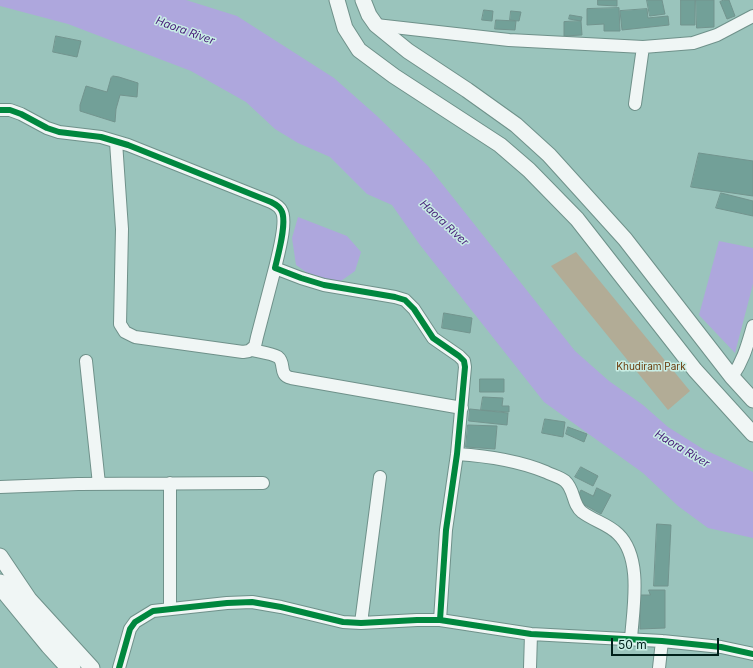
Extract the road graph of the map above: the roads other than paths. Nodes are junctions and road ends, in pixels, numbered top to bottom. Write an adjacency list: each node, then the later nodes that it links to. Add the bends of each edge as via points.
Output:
1 (337, 0): 16 (street, via 344,28 359,50 394,76 500,145 529,170 577,219 696,370)
2 (363, 0): 4 (street)
3 (753, 16): 5 (street, via 717,35 693,43)
4 (376, 25): 5 (street, via 510,40); 13 (street, via 408,51 516,125 549,155 625,239)
5 (643, 47): 6 (street)
6 (635, 104)
7 (0, 110): 8 (street, via 21,114 59,132)
8 (116, 142): 9 (street, via 164,158 278,206 282,210 284,225); 11 (street, via 122,229 122,328 135,337 243,352)
9 (275, 268): 11 (street); 15 (street, via 324,285 405,300 433,338 464,361 466,374)
10 (753, 326): 13 (street, via 745,354)
11 (252, 350): 15 (street, via 277,357 283,372 291,378)
12 (86, 361): 21 (street)
13 (732, 376): 14 (street)
14 (753, 400)
15 (462, 408): 17 (street)
16 (753, 434)
17 (457, 454): 27 (street, via 446,530); 30 (street, via 490,456 517,462 562,478 569,486 576,506 619,535 630,551 633,563)
18 (380, 478): 28 (street)
19 (170, 483): 20 (street); 21 (street); 26 (street)
20 (263, 483)
21 (99, 484): 22 (street)
22 (0, 487)
23 (0, 556): 35 (street, via 29,599)
24 (0, 584): 34 (main road)
25 (0, 596): 33 (street)
26 (170, 609): 28 (street, via 252,602 343,622); 36 (street, via 153,611 135,622 126,637)
27 (440, 620): 28 (street); 29 (street)
28 (361, 623)
29 (531, 634): 30 (street); 37 (street)
30 (631, 639): 31 (street)
31 (662, 641): 32 (street, via 721,647); 38 (street)
32 (753, 654)
33 (58, 668)
34 (71, 668)
35 (92, 668)
36 (119, 668)
37 (530, 668)
38 (659, 668)

